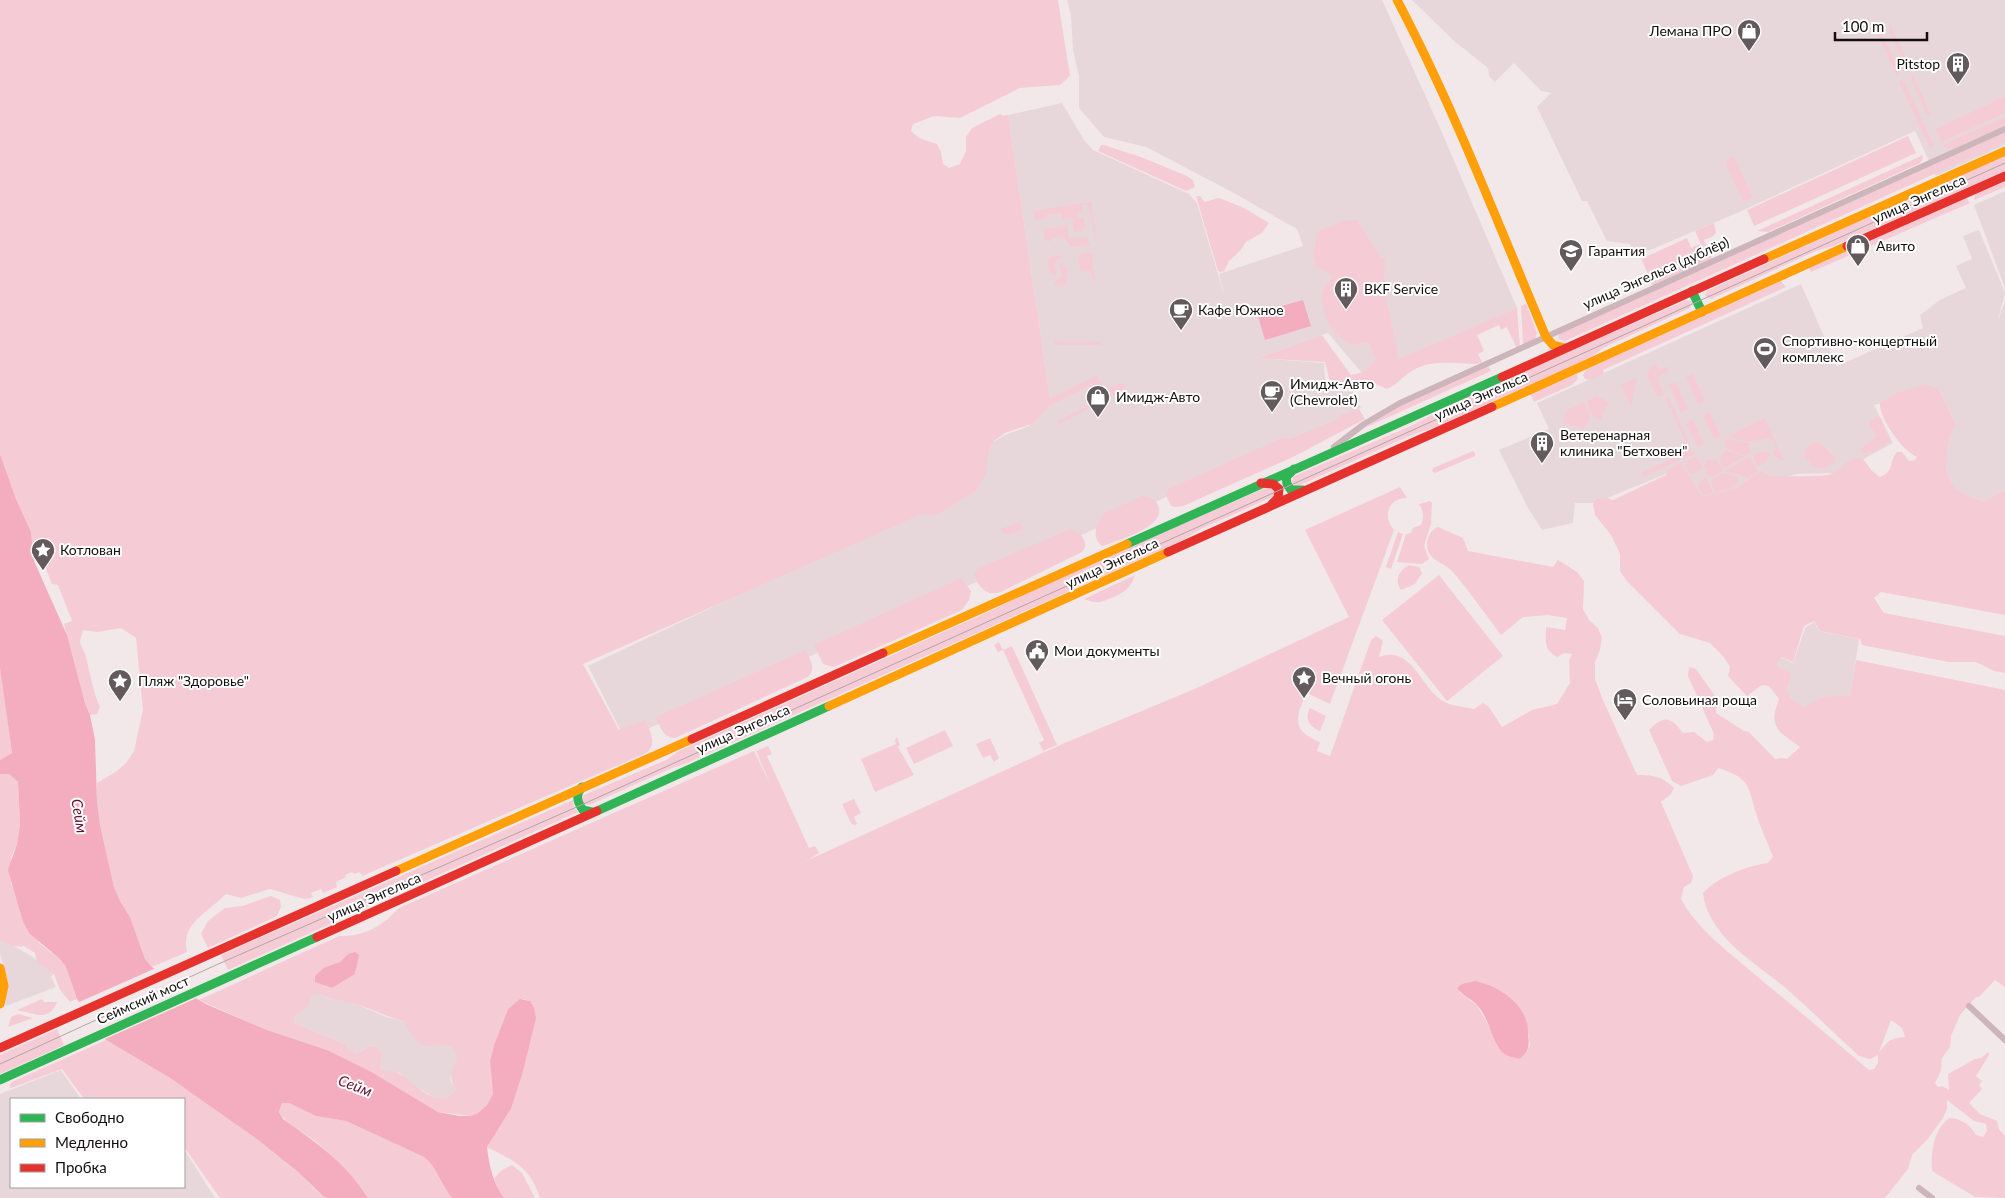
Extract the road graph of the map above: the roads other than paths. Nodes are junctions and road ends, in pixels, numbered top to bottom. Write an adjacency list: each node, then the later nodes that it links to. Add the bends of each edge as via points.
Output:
1 (1397, 0): 7 (main road, via 1442,93)
2 (2005, 128): 7 (street, улица Энгельса (дублёр))
3 (2005, 152): 5 (main road, улица Энгельса)
4 (2005, 176): 6 (main road, улица Энгельса)
5 (1692, 291): 6 (main road); 8 (main road, улица Энгельса)
6 (1702, 312): 12 (main road, улица Энгельса)
7 (1546, 337): 8 (main road, via 1553,345); 9 (street, улица Энгельса (дублёр), via 1400,403 1364,424)
8 (1565, 348): 9 (main road, улица Энгельса)
9 (1326, 454): 10 (main road, улица Энгельса)
10 (1302, 465): 11 (main road, улица Энгельса); 12 (main road, via 1289,473 1287,484 1296,491)
11 (1255, 485): 13 (main road, via 1268,482 1279,489 1278,498); 14 (main road, улица Энгельса)
12 (1311, 487): 13 (main road, улица Энгельса)
13 (1267, 507): 15 (main road, улица Энгельса)
14 (582, 787): 15 (main road, via 577,794 578,803 583,810); 16 (main road, улица Энгельса)
15 (592, 812): 18 (main road, улица Энгельса)
16 (210, 954): 22 (main road, Сеймский мост)
17 (0, 968): 19 (main road, via 5,988)
18 (231, 976): 23 (main road, Сеймский мост)
19 (0, 1004)
20 (1969, 1006): 21 (street)
21 (2005, 1040)
22 (0, 1048)
23 (0, 1080)
24 (1919, 1188): 25 (street)
25 (1932, 1198)

